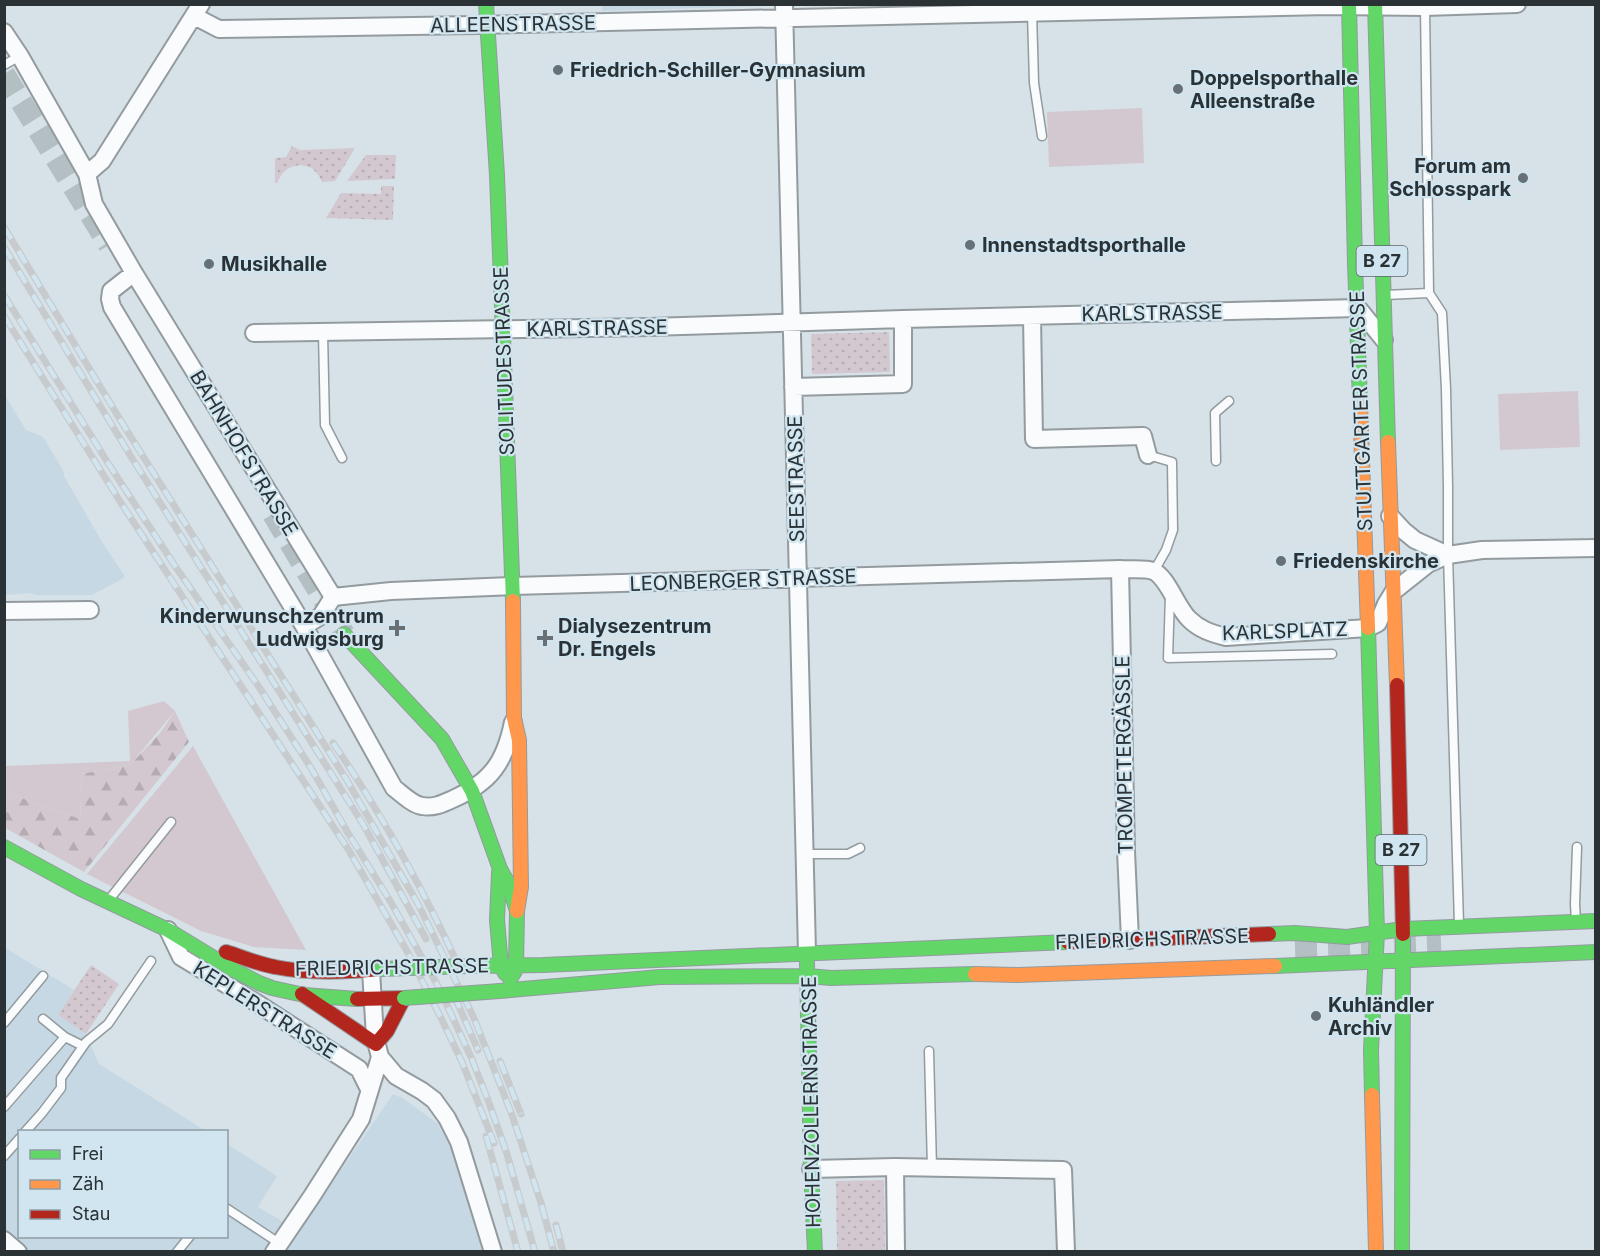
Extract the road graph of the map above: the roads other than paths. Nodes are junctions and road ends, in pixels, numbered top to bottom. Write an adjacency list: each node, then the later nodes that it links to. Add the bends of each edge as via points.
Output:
1 (486, 4): 10 (main road, SOLITUDESTRASSE)
2 (1516, 4): 6 (street, ALLEENSTRASSE)
3 (1349, 5): 4 (street, ALLEENSTRASSE); 5 (street, ALLEENSTRASSE); 16 (main road, STUTTGARTER STRASSE / B 27)
4 (1375, 6): 6 (street, ALLEENSTRASSE); 18 (main road, STUTTGARTER STRASSE / B 27)
5 (1102, 7): 9 (street, ALLEENSTRASSE)
6 (1425, 7): 19 (lane)
7 (197, 10): 10 (street, ALLEENSTRASSE, via 219,29); 15 (street, via 102,162)
8 (785, 11): 9 (street, ALLEENSTRASSE); 10 (street, ALLEENSTRASSE); 23 (street, SEESTRASSE)
9 (1032, 12): 14 (lane, via 1034,83)
10 (487, 25): 24 (main road, SOLITUDESTRASSE)
11 (4, 32): 12 (street, BAHNHOFSTRASSE)
12 (20, 56): 13 (lane); 15 (street, BAHNHOFSTRASSE)
13 (4, 65)
14 (1042, 136)
15 (87, 174): 17 (street, BAHNHOFSTRASSE, via 94,204)
16 (1355, 263): 18 (lane); 20 (main road, STUTTGARTER STRASSE / B 27)
17 (134, 273): 43 (street, BAHNHOFSTRASSE); 46 (street, BAHNHOFSTRASSE, via 111,291 112,307)
18 (1375, 286): 19 (lane); 27 (main road, STUTTGARTER STRASSE / B 27)
19 (1429, 292): 35 (lane, via 1442,314)
20 (1358, 308): 21 (street, KARLSTRASSE); 27 (street); 36 (main road, STUTTGARTER STRASSE / B 27)
21 (1032, 316): 22 (street, KARLSTRASSE); 30 (street, via 1034,439 1143,436)
22 (903, 319): 23 (street, KARLSTRASSE); 28 (street, via 903,384)
23 (792, 323): 24 (street, KARLSTRASSE); 28 (street, SEESTRASSE)
24 (503, 330): 26 (street, KARLSTRASSE); 40 (main road, SOLITUDESTRASSE)
25 (254, 333): 26 (street, KARLSTRASSE)
26 (323, 333): 31 (lane, via 325,425)
27 (1384, 341): 33 (main road, STUTTGARTER STRASSE / B 27)
28 (794, 387): 39 (street, SEESTRASSE)
29 (1229, 401): 32 (lane, via 1215,413)
30 (1148, 454): 38 (lane, via 1172,462 1173,530)
31 (342, 458)
32 (1216, 461)
33 (1390, 516): 35 (street, via 1415,540); 41 (main road, STUTTGARTER STRASSE / B 27)
34 (1596, 548): 35 (street, via 1482,550)
35 (1448, 555): 41 (street, via 1428,564); 64 (lane)
36 (1366, 565): 41 (street, via 1380,585); 47 (main road, STUTTGARTER STRASSE / B 27)
37 (1120, 569): 38 (street, LEONBERGER STRASSE); 39 (street, LEONBERGER STRASSE); 68 (street, TROMPETERGÄSSLE)
38 (1154, 571): 42 (street, KARLSPLATZ, via 1164,579)
39 (798, 578): 40 (street, LEONBERGER STRASSE); 57 (street, SEESTRASSE)
40 (513, 586): 43 (street, LEONBERGER STRASSE); 51 (main road, SOLITUDESTRASSE)
41 (1394, 591): 47 (street, via 1378,623); 50 (main road, STUTTGARTER STRASSE / B 27)
42 (1170, 592): 47 (street, KARLSPLATZ, via 1187,618 1205,632 1226,637); 49 (lane, via 1168,658)
43 (333, 597): 46 (street, via 321,616)
44 (4, 610): 45 (street)
45 (90, 610)
46 (304, 626): 52 (street, BAHNHOFSTRASSE, via 394,788 419,806 438,806)
47 (1368, 628): 50 (street, STUTTGARTER STRASSE, via 1384,639); 67 (main road, STUTTGARTER STRASSE / B 27)
48 (344, 634): 52 (main road, via 442,739)
49 (1332, 654)
50 (1396, 663): 65 (main road, STUTTGARTER STRASSE / B 27)
51 (514, 718): 52 (street, SOLITUDESTRASSE, via 499,763); 60 (main road, SOLITUDESTRASSE, via 519,740)
52 (472, 791): 58 (main road)
53 (171, 822): 59 (lane)
54 (4, 847): 59 (main road)
55 (1577, 847): 63 (lane)
56 (860, 848): 57 (lane, via 848,854)
57 (804, 854): 70 (street, SEESTRASSE)
58 (500, 869): 60 (main road); 61 (main road)
59 (107, 902): 66 (main road)
60 (518, 911): 80 (main road)
61 (497, 920): 77 (main road); 78 (main road)
62 (1596, 921): 63 (main road)
63 (1576, 922): 64 (main road)
64 (1460, 927): 65 (main road)
65 (1403, 929): 67 (main road); 73 (main road, STUTTGARTER STRASSE / B 27)
66 (168, 930): 79 (main road, FRIEDRICHSTRASSE, via 280,968); 86 (main road, FRIEDRICHSTRASSE, via 272,988); 95 (street, KEPLERSTRASSE, via 181,957 359,1069)
67 (1377, 933): 68 (main road, FRIEDRICHSTRASSE); 76 (main road, STUTTGARTER STRASSE / B 27)
68 (1130, 940): 69 (main road, FRIEDRICHSTRASSE)
69 (927, 948): 70 (main road, FRIEDRICHSTRASSE); 72 (main road, FRIEDRICHSTRASSE, via 954,954)
70 (807, 952): 80 (main road, FRIEDRICHSTRASSE); 83 (main road, HOHENZOLLERNSTRASSE)
71 (1596, 952): 73 (main road)
72 (1052, 956)
73 (1402, 960): 76 (main road); 114 (main road, STUTTGARTER STRASSE / B 27)
74 (151, 961): 92 (lane, via 108,1024)
75 (1032, 961): 81 (main road, FRIEDRICHSTRASSE, via 968,967)
76 (1375, 963): 81 (main road, FRIEDRICHSTRASSE); 113 (main road, STUTTGARTER STRASSE / B 27, via 1371,1050)
77 (469, 966): 78 (main road, FRIEDRICHSTRASSE); 79 (main road, FRIEDRICHSTRASSE, bridge)
78 (501, 966): 80 (main road, FRIEDRICHSTRASSE, via 505,973)
79 (376, 970): 88 (street)
80 (514, 972): 84 (main road, FRIEDRICHSTRASSE); 85 (main road, FRIEDRICHSTRASSE)
81 (949, 974): 83 (main road, FRIEDRICHSTRASSE)
82 (43, 976): 90 (lane)
83 (808, 976): 84 (main road, FRIEDRICHSTRASSE, via 660,977); 101 (main road, HOHENZOLLERNSTRASSE)
84 (529, 989): 85 (main road, FRIEDRICHSTRASSE)
85 (500, 992): 87 (main road, FRIEDRICHSTRASSE, bridge)
86 (303, 994): 88 (main road, FRIEDRICHSTRASSE); 93 (main road)
87 (404, 998): 88 (main road, FRIEDRICHSTRASSE); 93 (main road)
88 (373, 999): 93 (street)
89 (42, 1019): 91 (lane)
90 (4, 1023)
91 (65, 1037): 92 (lane); 96 (lane)
92 (83, 1046): 97 (lane, via 61,1078 61,1088)
93 (378, 1050): 95 (street); 109 (street, via 396,1076 422,1091 443,1110 469,1170)
94 (929, 1051): 102 (lane)
95 (369, 1089): 106 (street, via 361,1119)
96 (4, 1107)
97 (26, 1130)
98 (18, 1140): 99 (lane)
99 (4, 1156)
100 (895, 1167): 101 (street); 102 (street); 111 (street)
101 (811, 1169): 110 (main road, HOHENZOLLERNSTRASSE)
102 (932, 1169): 112 (street, via 1063,1170)
103 (228, 1210): 106 (lane)
104 (188, 1238): 108 (lane)
105 (4, 1240): 107 (street)
106 (277, 1247)
107 (18, 1251)
108 (177, 1251)
109 (493, 1251)
110 (815, 1251)
111 (896, 1251)
112 (1066, 1251)
113 (1376, 1251)
114 (1402, 1251)

